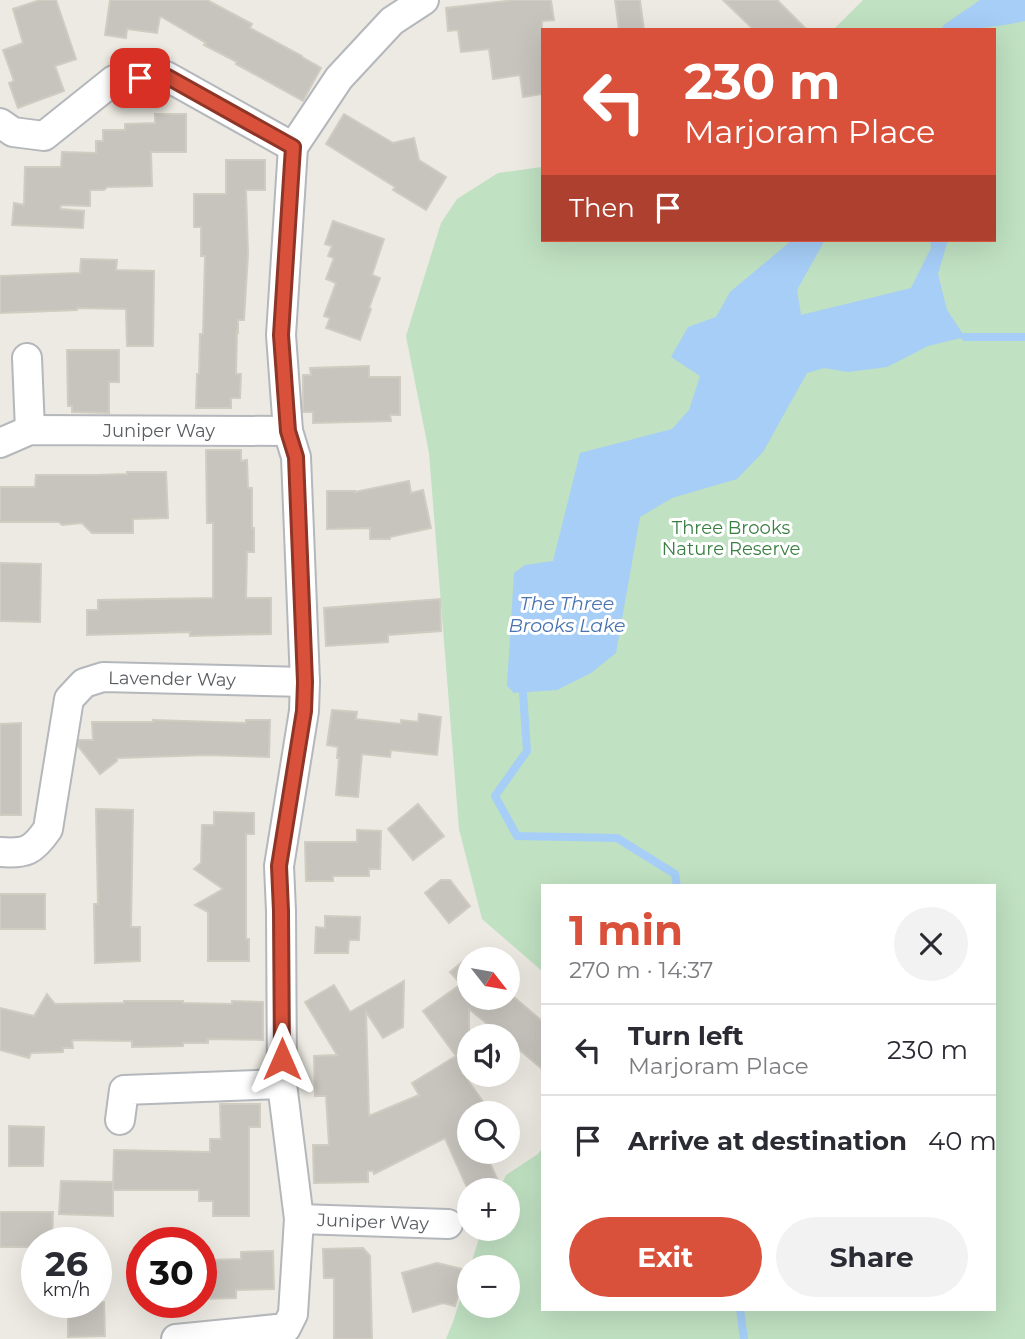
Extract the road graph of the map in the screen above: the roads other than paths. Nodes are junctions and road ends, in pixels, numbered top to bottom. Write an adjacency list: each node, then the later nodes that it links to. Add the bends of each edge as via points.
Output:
1 (424, 0): 3 (street, via 392,20 339,78)
2 (0, 123): 3 (street, via 13,132 44,136 114,80 166,76)
3 (293, 147): 6 (street, Juniper Way, via 281,335)
4 (27, 358): 5 (street)
5 (30, 430): 6 (street, Juniper Way); 7 (street, Juniper Way)
6 (288, 431): 8 (street, Juniper Way, via 296,457)
7 (0, 443)
8 (305, 682): 9 (street, Lavender Way, via 103,677 84,683 69,699 48,829 36,846 16,853); 10 (street, Juniper Way, via 279,866)
9 (0, 852)
10 (282, 1084): 11 (street, via 124,1090); 12 (street, Juniper Way)
11 (120, 1120)
12 (299, 1219): 13 (street, Juniper Way); 14 (street, Juniper Way, via 293,1314 286,1328)
13 (448, 1224)
14 (176, 1339)

